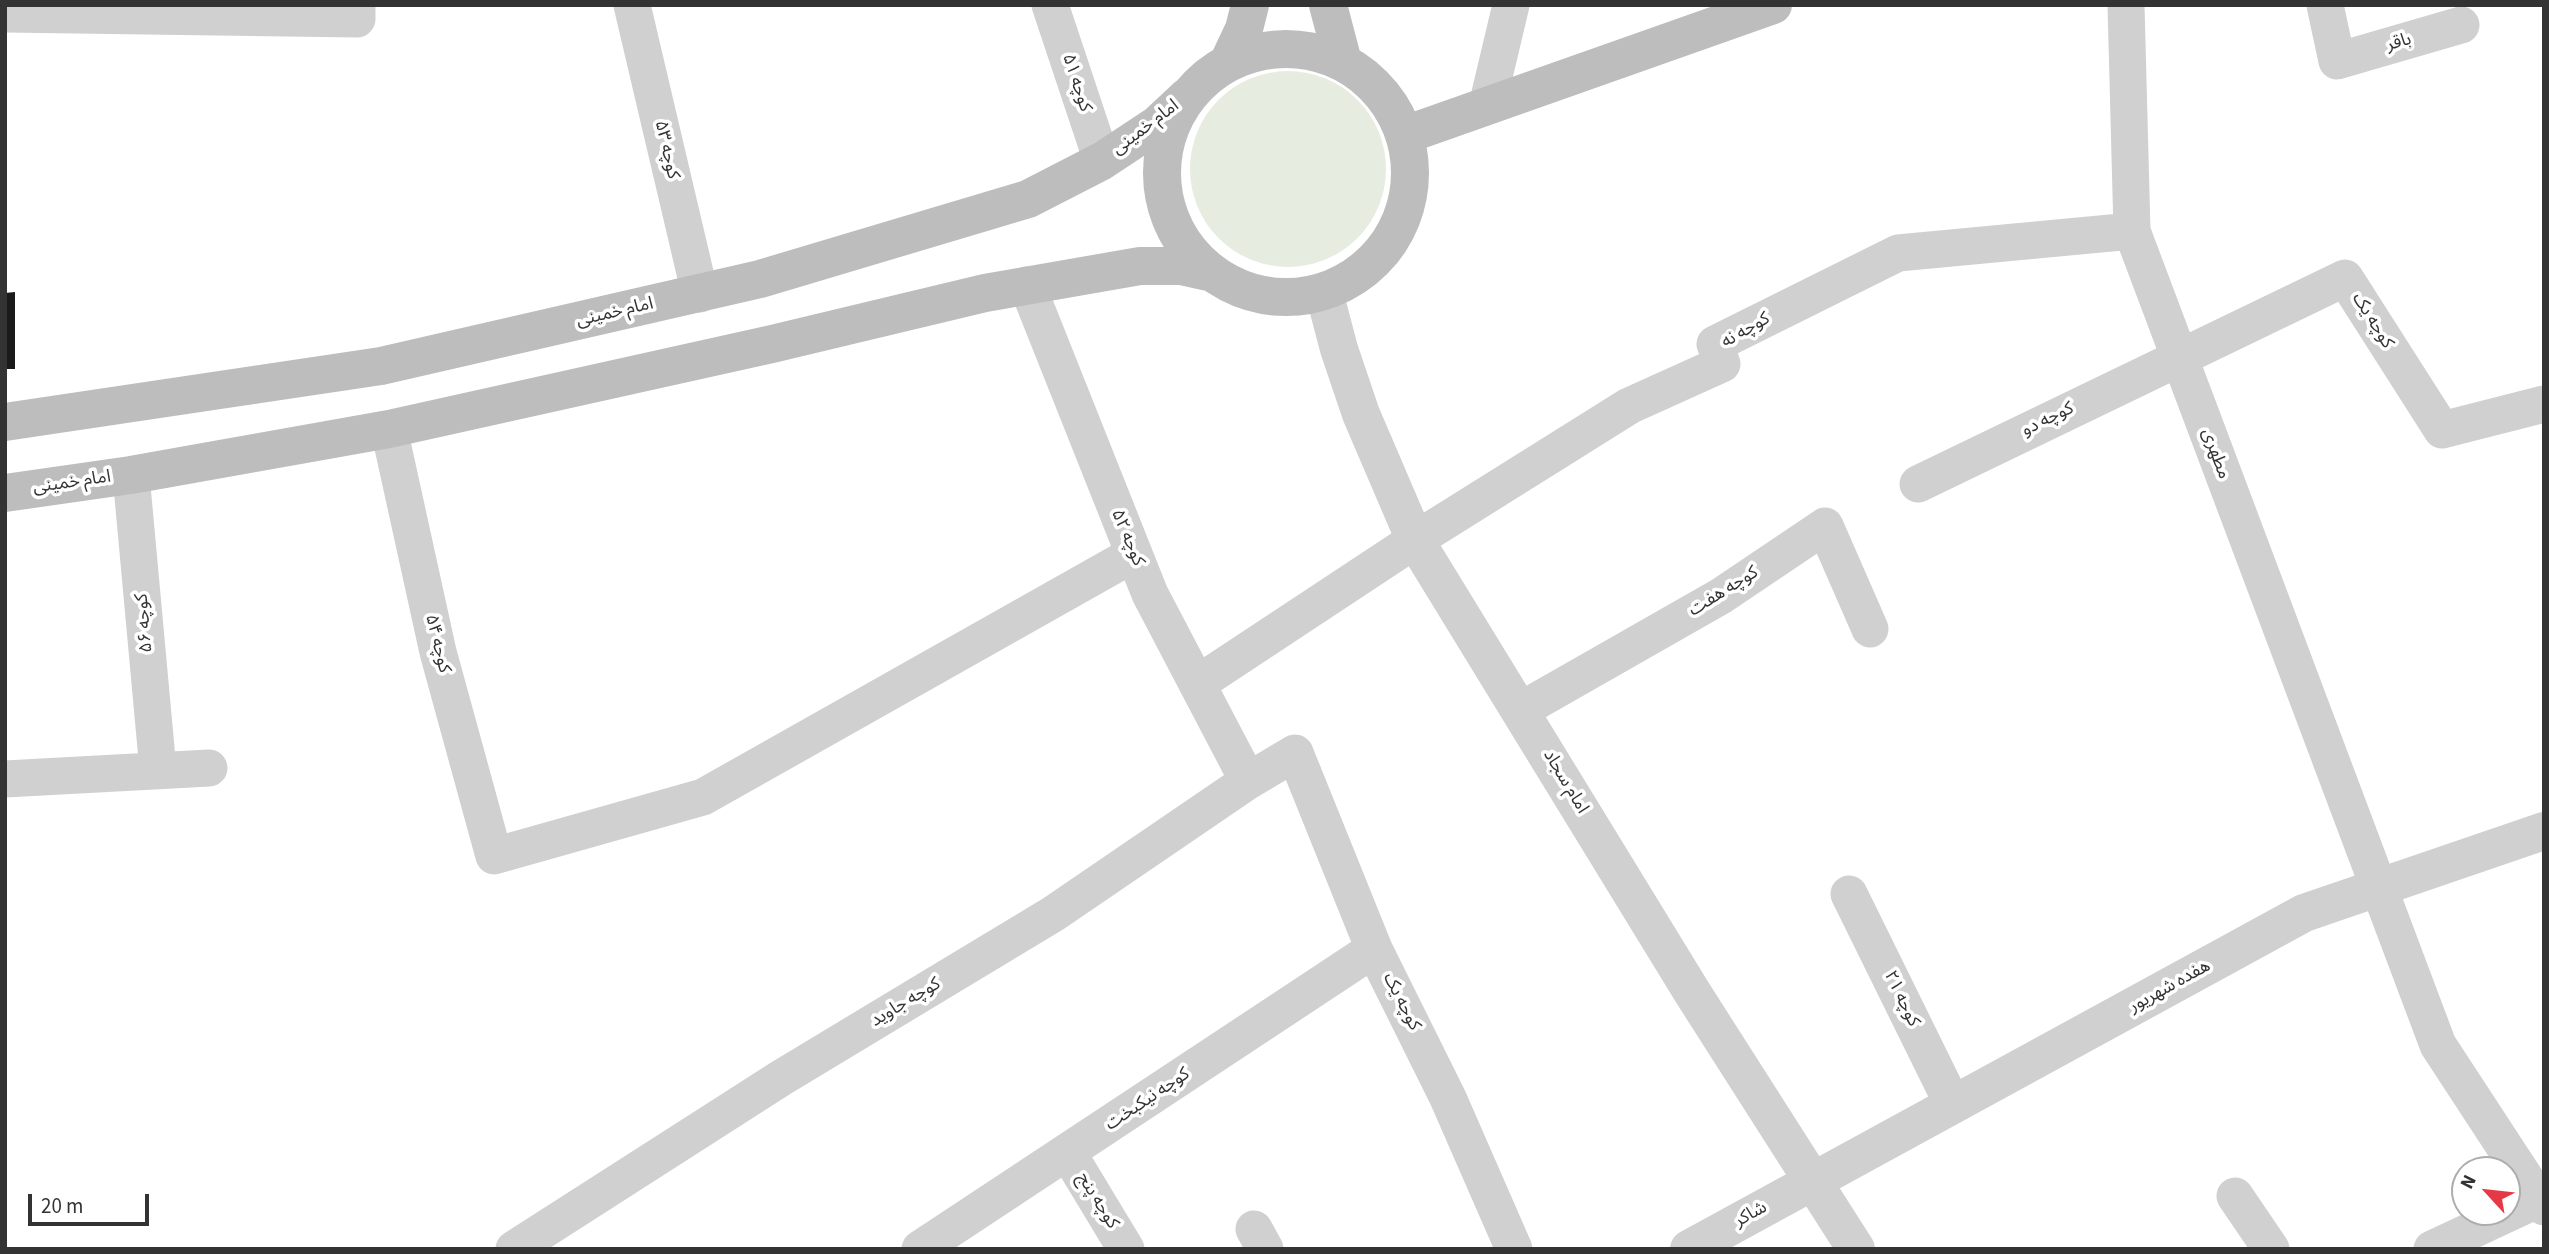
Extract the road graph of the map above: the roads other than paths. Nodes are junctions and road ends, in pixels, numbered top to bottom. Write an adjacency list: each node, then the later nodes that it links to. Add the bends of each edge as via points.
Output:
1 (357, 5): 10 (street, via 356,19)
2 (1050, 5): 17 (street, کوچه ۵۱)
3 (1250, 5): 13 (main road)
4 (1328, 5): 12 (main road)
5 (1511, 5): 15 (street)
6 (1773, 5): 15 (main road)
7 (2126, 5): 18 (street, مطهری)
8 (2325, 5): 11 (street, باقر, via 2337,61)
9 (635, 6): 22 (street, کوچه ۵۳)
10 (5, 14)
11 (2461, 25)
12 (1343, 62): 13 (main road, via 1306,50 1265,50); 16 (main road, via 1370,80 1391,105)
13 (1228, 63): 14 (main road)
14 (1188, 96): 17 (main road, امام خمینی, via 1158,124); 19 (main road, via 1169,130 1161,169 1166,207 1182,243)
15 (1487, 106): 16 (main road)
16 (1405, 135): 21 (main road, via 1410,173 1399,224 1387,247 1359,275)
17 (1102, 161): 22 (main road, امام خمینی, via 1028,199)
18 (2132, 231): 23 (street, مطهری); 30 (street, کوچه نه, via 1898,253 1715,344 1722,364 1629,406)
19 (1208, 272): 20 (main road, امام خمینی, via 1181,265 1140,265); 21 (main road, via 1244,291 1284,299)
20 (1027, 285): 26 (main road, امام خمینی); 31 (street, کوچه ۵۲)
21 (1324, 292): 30 (street, امام سجاد, via 1361,414)
22 (700, 294): 25 (main road, امام خمینی, via 381,366)
23 (2178, 356): 24 (street, کوچه یک, via 2345,278 2442,430); 28 (street, کوچه دو); 41 (street, مطهری)
24 (2544, 404)
25 (5, 422)
26 (389, 429): 27 (main road, امام خمینی); 31 (street, کوچه ۵۴, via 438,652 494,856 703,797)
27 (131, 475): 29 (main road, امام خمینی); 37 (street, کوچه ۵۶)
28 (1918, 484)
29 (5, 492)
30 (1415, 540): 33 (street); 34 (street, امام سجاد)
31 (1134, 554): 33 (street, کوچه ۵۲)
32 (1870, 629): 34 (street, کوچه هفت, via 1825,526 1721,596)
33 (1196, 684): 39 (street, کوچه ۵۲)
34 (1521, 710): 46 (street, امام سجاد)
35 (1295, 753): 39 (street, کوچه جاوید); 43 (street, کوچه یک)
36 (209, 768): 37 (street)
37 (158, 771): 38 (street)
38 (5, 779)
39 (1248, 781): 49 (street, کوچه جاوید, via 1053,914 781,1078)
40 (2544, 831): 41 (street, هفده شهریور)
41 (2377, 888): 44 (street, هفده شهریور, via 2304,914); 48 (street, مطهری, via 2438,1045)
42 (1849, 894): 44 (street, کوچه ۲۱)
43 (1374, 949): 45 (street, کوچه نیکبخت); 52 (street, کوچه یک, via 1448,1098)
44 (1953, 1105): 46 (street, هفده شهریور)
45 (1068, 1153): 50 (street, کوچه نیکبخت); 51 (street, کوچه پنج)
46 (1812, 1180): 53 (street, شاکر); 54 (street, امام سجاد)
47 (2235, 1196): 55 (street)
48 (2541, 1203): 56 (street)
49 (514, 1249)
50 (920, 1249)
51 (1126, 1249)
52 (1514, 1249)
53 (1689, 1249)
54 (1856, 1249)
55 (2271, 1249)
56 (2432, 1249)

